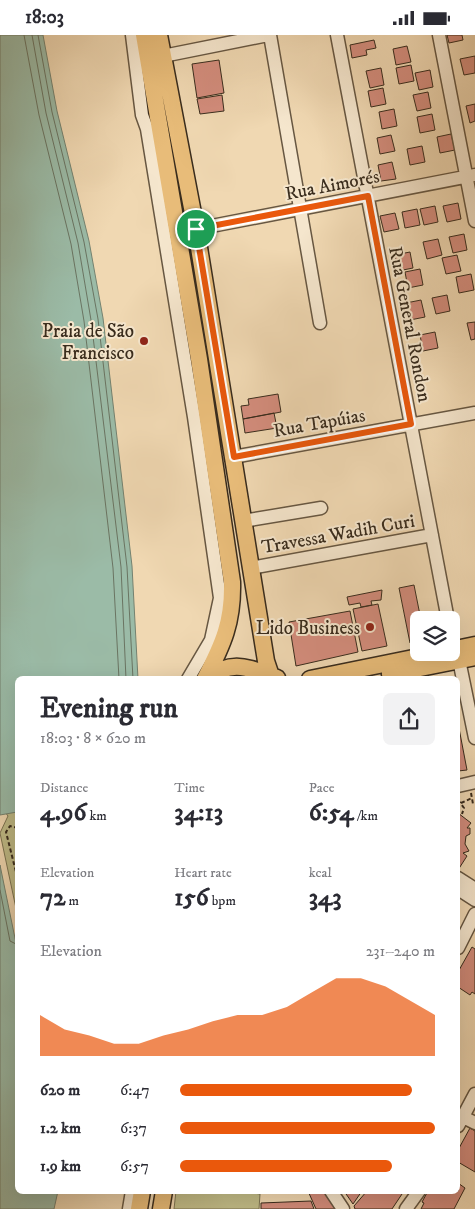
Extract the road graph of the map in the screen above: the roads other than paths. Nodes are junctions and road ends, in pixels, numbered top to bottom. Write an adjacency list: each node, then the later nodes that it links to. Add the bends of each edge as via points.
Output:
1 (132, 35): 29 (street, via 220,598 211,640)
2 (144, 35): 30 (main road, via 199,359 232,582 231,614 226,635)
3 (159, 35): 7 (main road)
4 (269, 35): 7 (street); 10 (street)
5 (337, 35): 9 (street, Rua General Rondon)
6 (439, 35): 8 (street)
7 (163, 56): 12 (main road)
8 (471, 176): 9 (street, Rua Aimorés); 11 (street)
9 (368, 196): 10 (street, Rua Aimorés); 15 (street, Rua General Rondon)
10 (298, 209): 12 (street, Rua Aimorés); 13 (street)
11 (475, 221)
12 (196, 229): 16 (main road)
13 (320, 323)
14 (475, 413): 15 (street, Rua Tapúias)
15 (411, 424): 16 (street, Rua Tapúias); 19 (street, Rua General Rondon)
16 (234, 457): 18 (main road)
17 (321, 508): 18 (street)
18 (243, 521): 20 (main road)
19 (432, 535): 20 (street, Travessa Wadih Curi); 21 (street, Rua General Rondon)
20 (251, 568): 33 (main road, via 266,661)
21 (446, 611)
22 (475, 645): 23 (main road)
23 (460, 648)
24 (460, 652): 25 (main road)
25 (475, 657)
26 (410, 658): 34 (main road)
27 (417, 661): 35 (main road)
28 (454, 661): 36 (street)
29 (190, 676)
30 (206, 676)
31 (210, 676): 32 (main road, via 224,668 242,666)
32 (269, 676)
33 (273, 676)
34 (324, 676)
35 (374, 676)
36 (458, 676)
37 (460, 682): 38 (street)
38 (475, 738)
39 (475, 782): 40 (street)
40 (460, 786)
41 (460, 879): 42 (street)
42 (475, 889)
43 (460, 890): 44 (street)
44 (475, 900)
45 (475, 914): 46 (street)
46 (460, 944)
47 (475, 1094): 48 (street)
48 (460, 1121): 49 (street)
49 (475, 1123)
50 (132, 1194): 55 (street)
51 (142, 1194): 56 (main road)
52 (164, 1194): 57 (main road)
53 (333, 1194): 58 (street)
54 (417, 1194): 59 (street)
55 (129, 1209)
56 (139, 1209)
57 (161, 1209)
58 (343, 1209)
59 (406, 1209)

